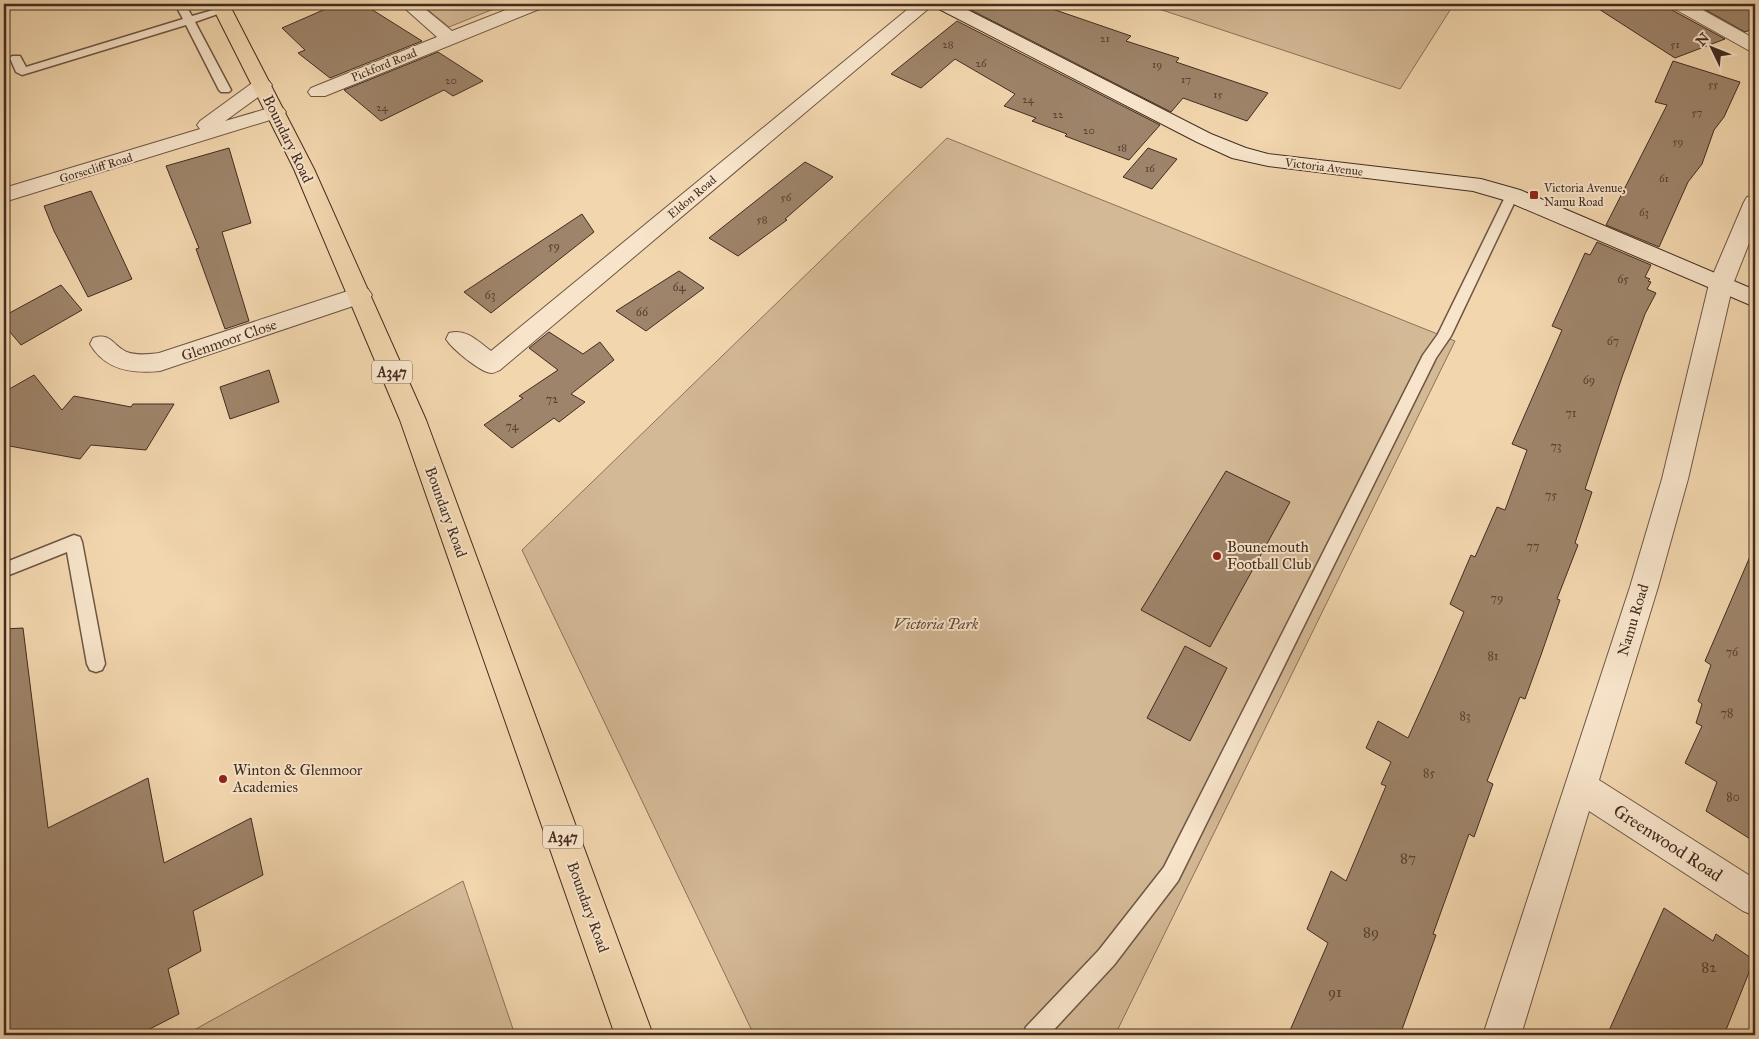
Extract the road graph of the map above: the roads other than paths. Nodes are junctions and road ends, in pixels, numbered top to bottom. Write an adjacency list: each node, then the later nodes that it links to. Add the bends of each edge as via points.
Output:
1 (180, 4): 8 (lane)
2 (409, 4): 9 (street)
3 (924, 4): 23 (street, Eldon Road, via 491,364)
4 (943, 4): 18 (street, Victoria Avenue, via 1239,153 1268,160 1474,184)
5 (1678, 4): 10 (street)
6 (526, 5): 9 (street, Pickford Road)
7 (222, 7): 8 (lane); 12 (main road, Boundary Road / A347)
8 (189, 20): 11 (lane, via 22,72); 13 (lane)
9 (450, 39): 14 (street, Pickford Road)
10 (1755, 46)
11 (16, 58)
12 (262, 85): 15 (main road, Boundary Road / A347); 16 (street, Gorsecliff Road)
13 (225, 90)
14 (318, 92)
15 (276, 112): 16 (street, Gorsecliff Road); 21 (main road, Boundary Road / A347)
16 (188, 140): 17 (street, Gorsecliff Road)
17 (4, 195)
18 (1512, 195): 20 (street, Victoria Avenue); 30 (lane, via 1444,336 1430,355 1171,874 1100,965)
19 (1755, 202): 20 (street, Namu Road)
20 (1721, 284): 22 (street, Victoria Avenue); 27 (street, Namu Road, via 1675,479)
21 (360, 295): 24 (street, Glenmoor Close, via 160,362 126,361 108,354); 29 (main road, Boundary Road / A347, via 413,420)
22 (1755, 299)
23 (458, 339)
24 (102, 344)
25 (4, 570): 26 (lane, via 74,542)
26 (96, 664)
27 (1581, 786): 28 (street, Greenwood Road); 31 (street, Namu Road)
28 (1755, 899)
29 (634, 1035)
30 (1034, 1035)
31 (1502, 1035)

